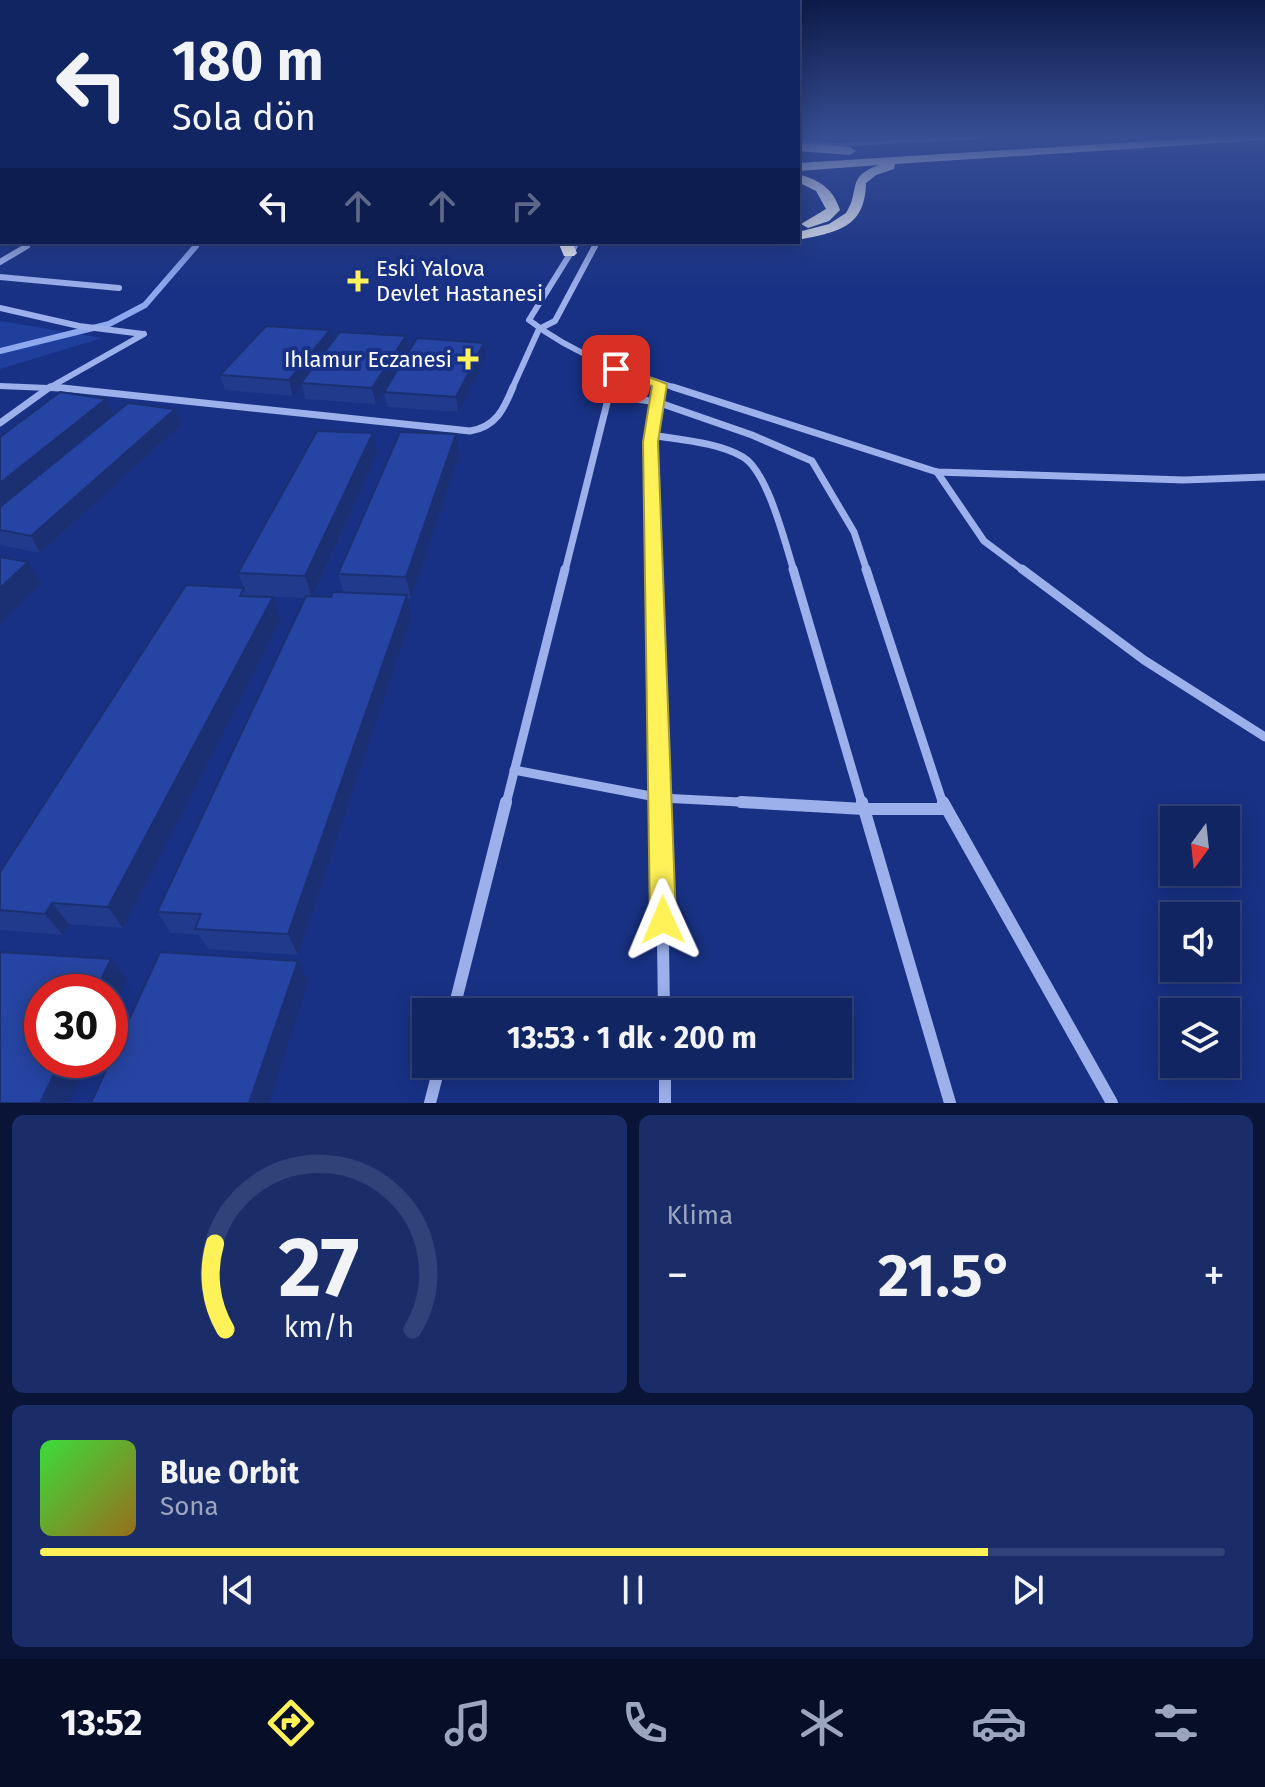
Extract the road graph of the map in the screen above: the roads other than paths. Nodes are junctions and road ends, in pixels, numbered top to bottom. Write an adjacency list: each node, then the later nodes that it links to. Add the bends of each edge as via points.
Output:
1 (823, 188): 3 (highway, via 833,210)
2 (860, 188): 4 (highway, via 860,206 849,219)
3 (800, 225)
4 (800, 235)
5 (30, 244): 8 (street)
6 (596, 244): 12 (street, via 555,321)
7 (571, 246): 12 (street, via 529,320)
8 (0, 262)
9 (0, 277): 10 (street)
10 (119, 288)
11 (0, 308): 16 (street, via 144,334)
12 (539, 329): 13 (street); 16 (street, via 502,413 484,429 470,431)
13 (616, 369): 14 (street); 17 (street)
14 (660, 384): 18 (street); 21 (street)
15 (0, 386): 16 (street)
16 (50, 387): 19 (street)
17 (609, 395): 18 (street); 24 (street)
18 (657, 402): 20 (street); 27 (street, via 812,461 854,532)
19 (0, 423)
20 (651, 435): 25 (street); 26 (street, via 745,458 773,501)
21 (937, 472): 22 (street, via 1184,480); 23 (street, via 984,541 1144,660)
22 (1265, 477)
23 (1265, 737)
24 (514, 770): 25 (street); 28 (street)
25 (661, 798): 26 (street); 29 (street)
26 (864, 809): 27 (street); 34 (street)
27 (945, 809): 35 (street)
28 (457, 998)
29 (664, 998)
30 (436, 1078): 32 (street)
31 (665, 1078): 33 (street)
32 (430, 1103)
33 (665, 1103)
34 (950, 1103)
35 (1111, 1103)

